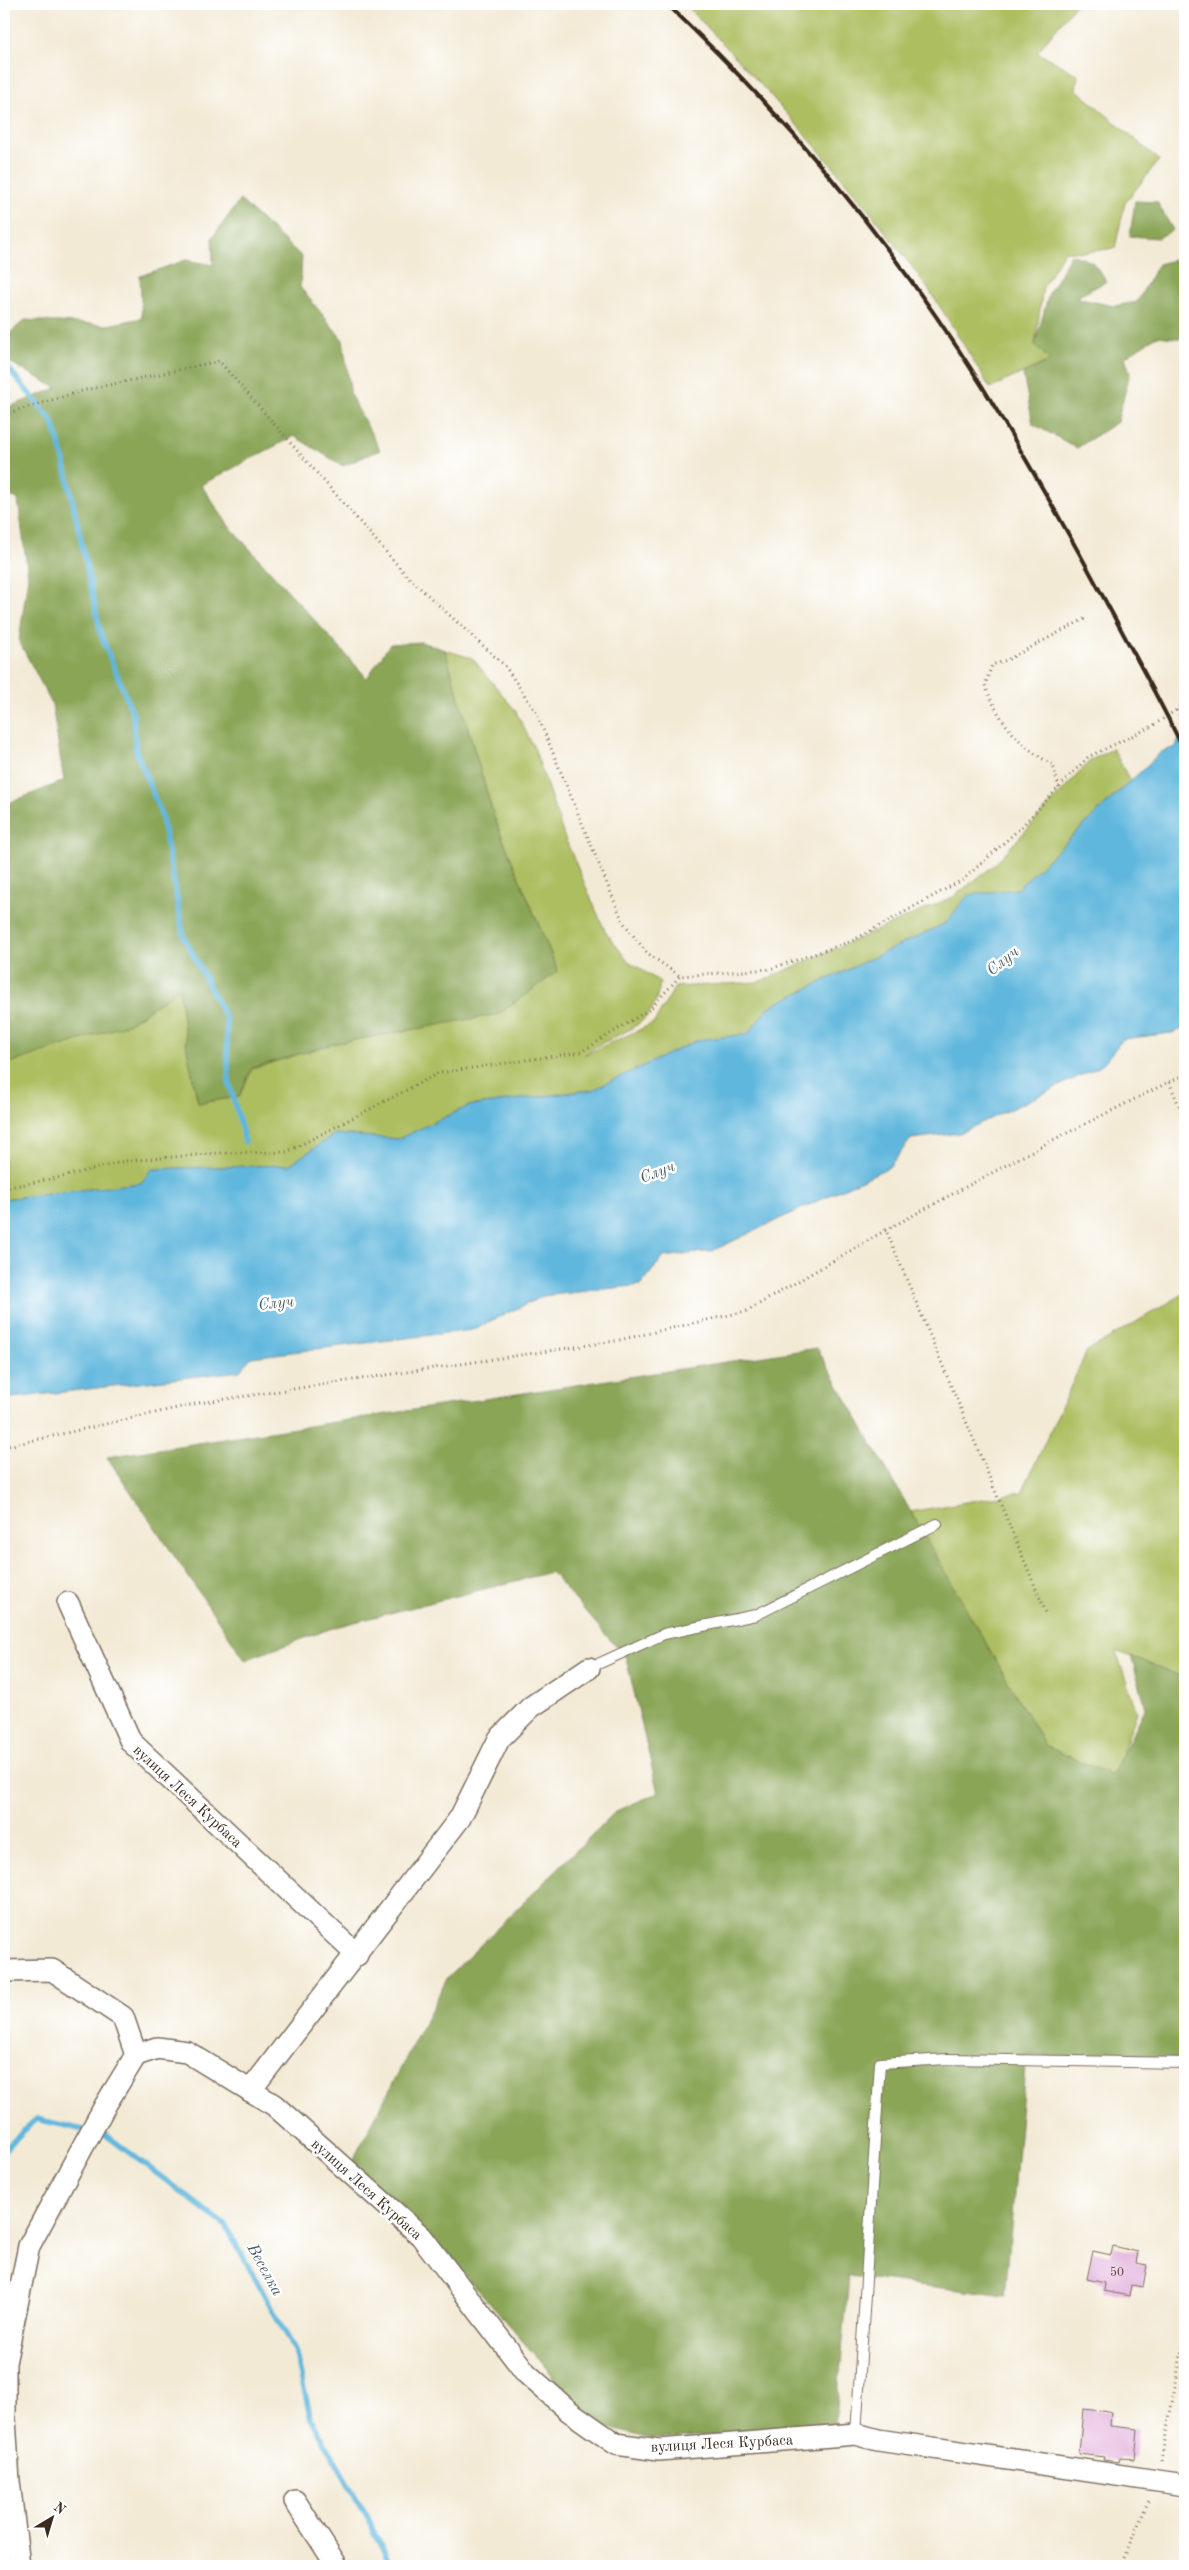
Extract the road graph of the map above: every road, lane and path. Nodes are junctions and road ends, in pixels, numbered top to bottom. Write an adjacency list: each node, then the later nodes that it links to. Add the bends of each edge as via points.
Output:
1 (4, 414): 7 (path, via 86,390 219,361 407,576 505,666 536,712 623,922 647,953)
2 (1088, 616): 6 (path, via 992,665 985,685 996,713 1031,752 1053,764)
3 (1185, 704): 4 (path)
4 (1177, 710): 5 (path); 6 (path, via 1151,727 1088,757)
5 (1185, 729)
6 (1058, 788): 7 (path, via 964,879 852,942 770,969)
7 (680, 976): 11 (path, via 650,1009 581,1052 439,1073 287,1152 220,1153 125,1161)
8 (1185, 1074): 9 (path)
9 (1169, 1082): 10 (path, via 1180,1108); 12 (path)
10 (1185, 1112)
11 (4, 1188)
12 (886, 1230): 13 (path, via 747,1311 615,1341 199,1403); 16 (path)
13 (4, 1447)
14 (937, 1524): 17 (lane, via 756,1615 664,1634)
15 (68, 1603): 18 (street, вулиця Леся Курбаса, via 131,1742)
16 (1047, 1615)
17 (589, 1668): 18 (street, via 531,1707 499,1739 460,1818)
18 (357, 1955): 22 (street)
19 (4, 1971): 20 (street, via 52,1970 123,2017)
20 (136, 2055): 22 (street, вулиця Леся Курбаса, via 157,2048 187,2052); 28 (street, via 29,2246 5,2363 6,2437)
21 (1185, 2062): 24 (lane, via 948,2059 880,2063)
22 (250, 2091): 24 (street, вулиця Леся Курбаса, via 274,2105 421,2236 526,2373 569,2411 616,2444 659,2450)
23 (1185, 2334): 25 (path)
24 (856, 2434): 25 (street, вулиця Леся Курбаса, via 878,2440)
25 (1157, 2481): 26 (street, вулиця Леся Курбаса); 30 (path)
26 (1185, 2485)
27 (295, 2501): 29 (street)
28 (19, 2566)
29 (337, 2566)
30 (1120, 2566)

